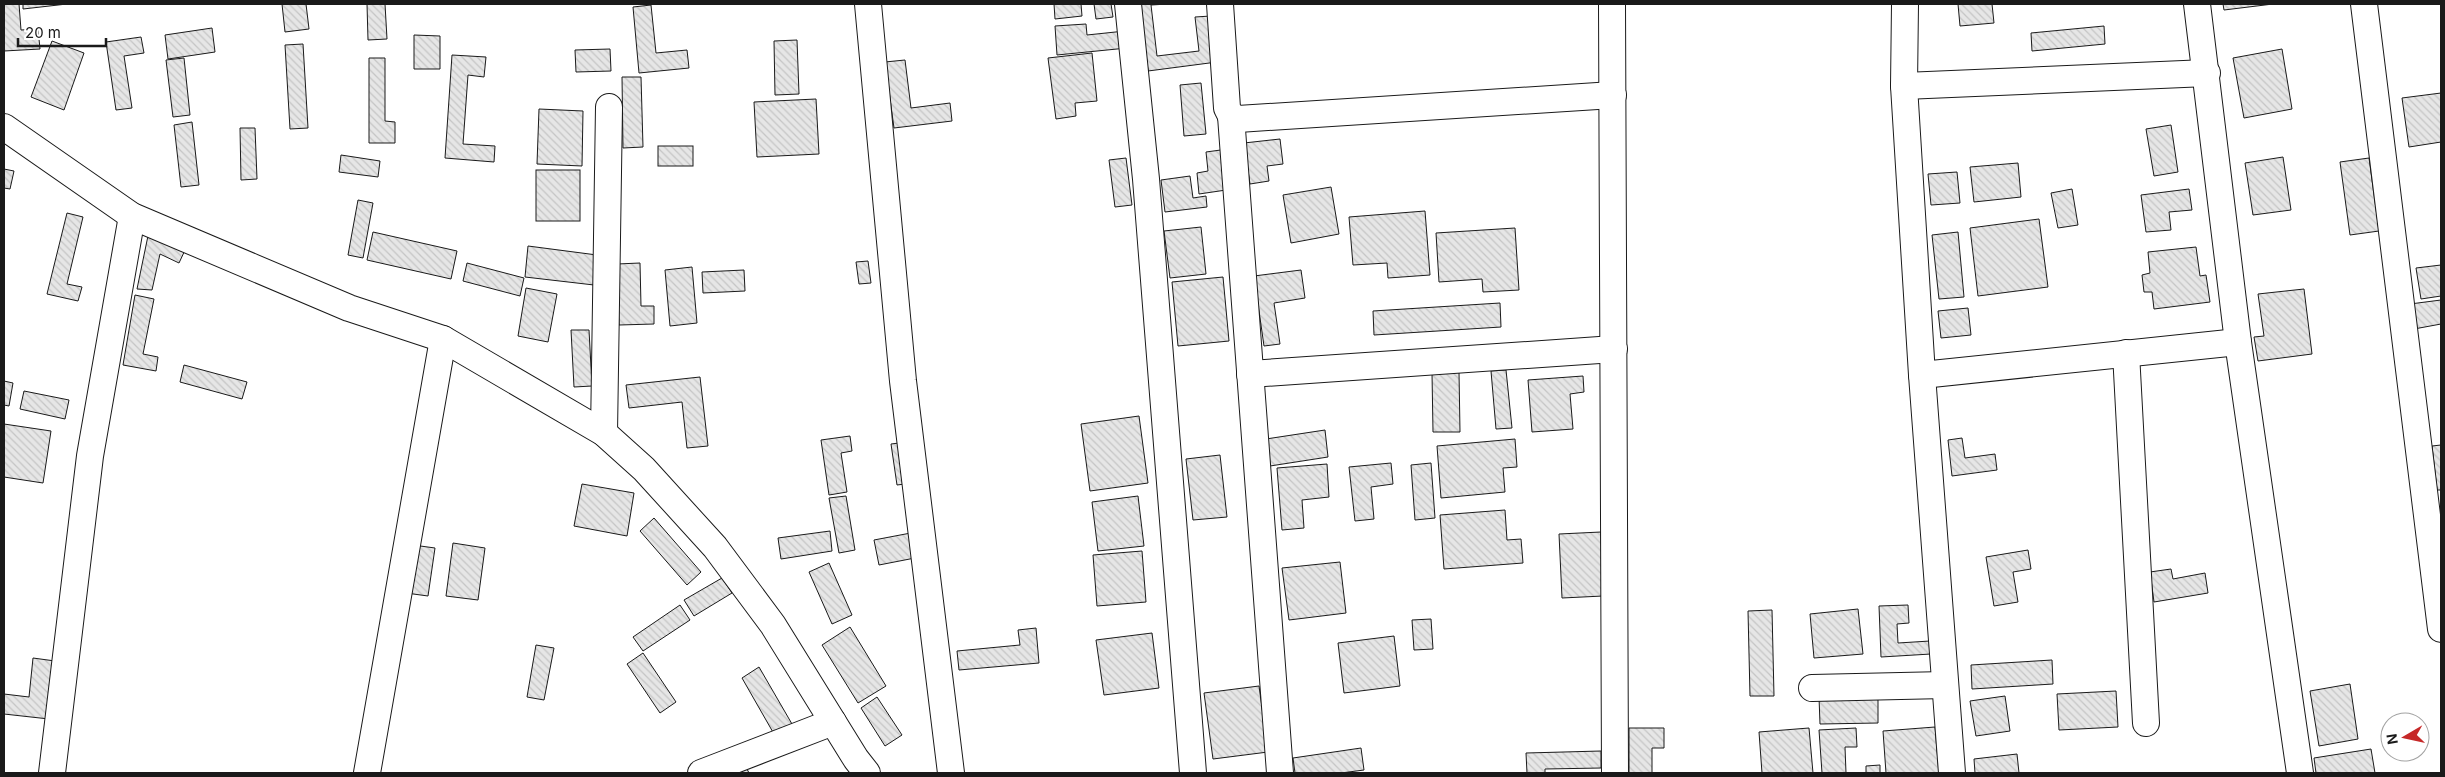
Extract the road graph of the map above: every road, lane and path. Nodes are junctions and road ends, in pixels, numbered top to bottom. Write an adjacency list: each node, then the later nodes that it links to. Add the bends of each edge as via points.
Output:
1 (868, 4): 31 (street, via 903,381)
2 (1128, 4): 32 (street, via 1146,179)
3 (1220, 4): 12 (street, via 1227,108)
4 (1612, 4): 10 (street)
5 (1905, 4): 9 (street)
6 (2197, 4): 8 (street)
7 (2364, 4): 22 (street)
8 (2207, 72): 9 (street); 16 (street)
9 (1904, 86): 20 (street)
10 (1612, 94): 12 (street, via 1238,119); 17 (street)
11 (609, 107): 21 (street)
12 (1231, 116): 19 (street)
13 (4, 126): 14 (street)
14 (132, 216): 15 (street, via 349,308); 27 (street, via 90,456)
15 (443, 339): 21 (street); 28 (street)
16 (2238, 342): 18 (street); 36 (street)
17 (1614, 349): 19 (street); 34 (street)
18 (2126, 353): 20 (street); 26 (street)
19 (1250, 374): 33 (street)
20 (1922, 375): 23 (street)
21 (604, 433): 25 (street, via 644,469 715,547 774,625)
22 (2441, 629)
23 (1945, 685): 24 (street); 35 (street)
24 (1812, 688)
25 (833, 722): 29 (street); 30 (street)
26 (2146, 723)
27 (52, 773)
28 (366, 773)
29 (701, 773)
30 (867, 773)
31 (951, 773)
32 (1193, 773)
33 (1280, 773)
34 (1615, 773)
35 (1952, 773)
36 (2300, 773)

